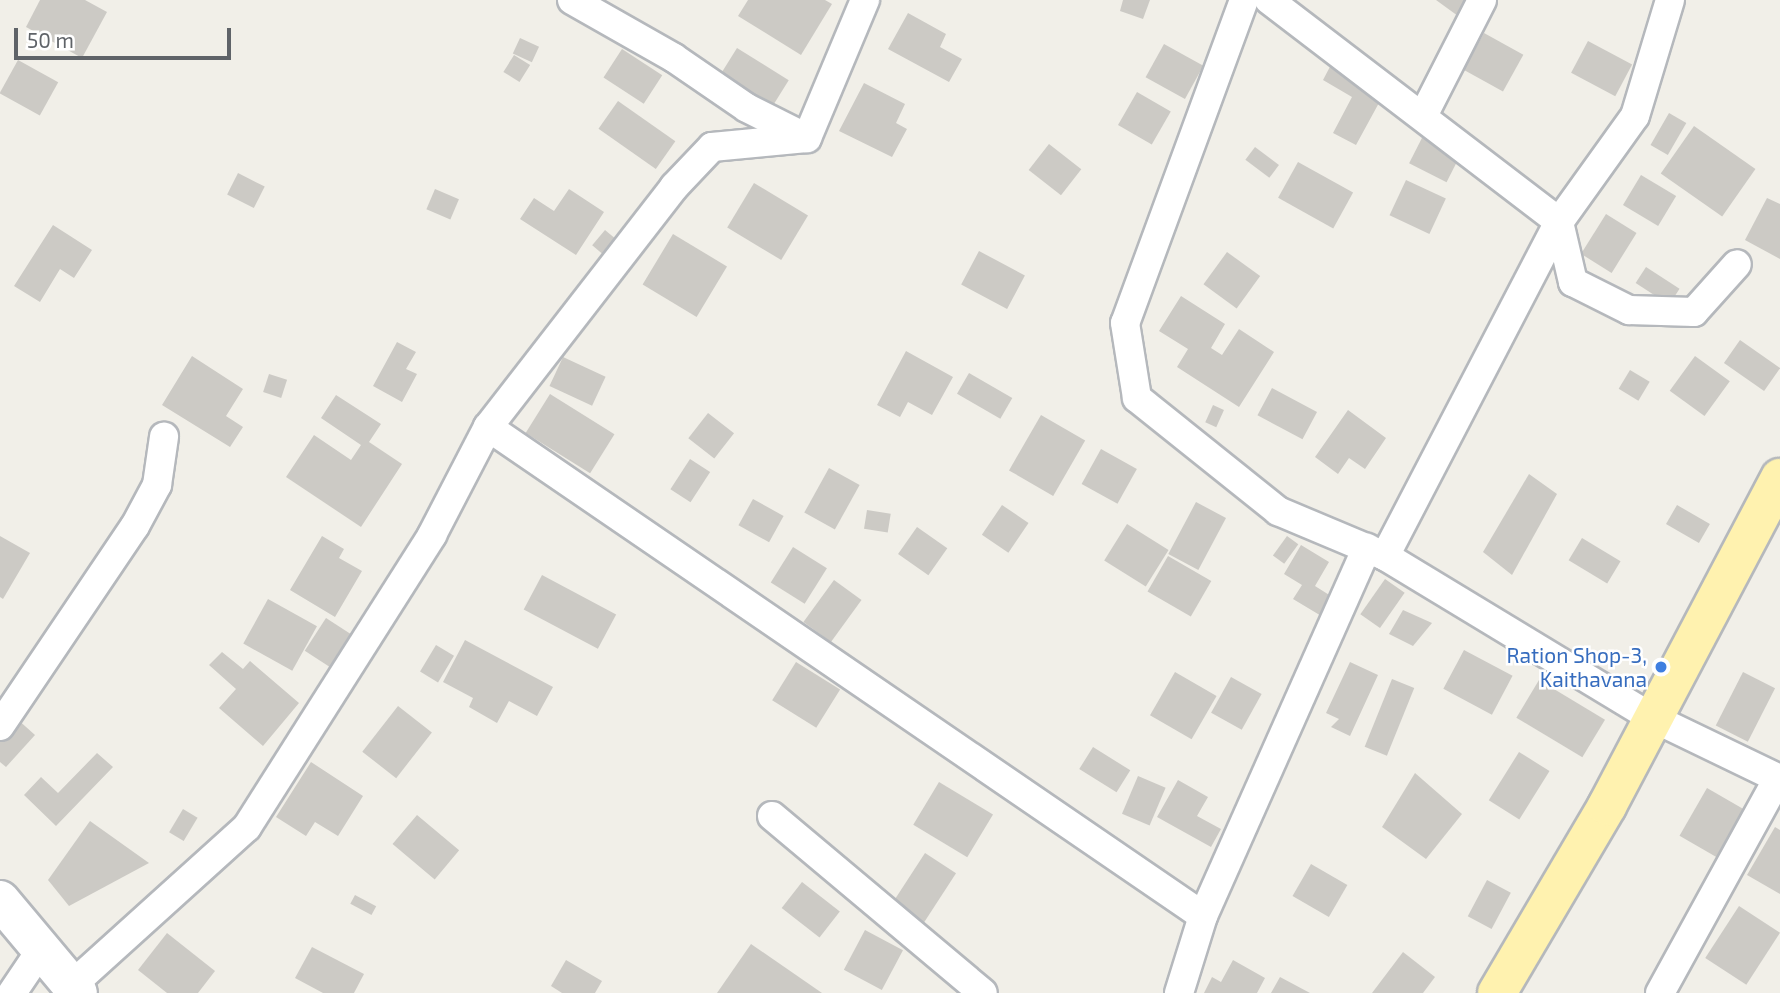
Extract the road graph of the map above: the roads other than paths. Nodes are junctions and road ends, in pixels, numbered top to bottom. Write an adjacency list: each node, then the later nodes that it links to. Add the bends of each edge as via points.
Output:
1 (572, 0): 8 (street, via 674,58 747,108)
2 (865, 0): 8 (street)
3 (1244, 0): 14 (street, via 1125,323 1137,398 1278,510)
4 (1269, 0): 7 (street)
5 (1482, 0): 7 (street)
6 (1670, 0): 9 (street, via 1635,116)
7 (1423, 116): 9 (street)
8 (807, 138): 11 (street, via 712,147 674,187)
9 (1559, 222): 10 (street, via 1573,282 1629,310 1694,312); 14 (street)
10 (1737, 264)
11 (488, 426): 20 (street); 22 (street, via 432,536 247,827)
12 (164, 437): 16 (street, via 157,485 135,526)
13 (1780, 478): 15 (main road)
14 (1376, 552): 15 (street); 20 (street)
15 (1651, 717): 17 (street); 26 (main road, via 1607,806)
16 (0, 726)
17 (1779, 778): 27 (street)
18 (772, 816): 24 (street)
19 (0, 900): 21 (main road)
20 (1203, 916): 25 (street)
21 (41, 950): 22 (main road); 23 (street)
22 (75, 989)
23 (12, 993)
24 (983, 993)
25 (1179, 993)
26 (1497, 993)
27 (1660, 993)

